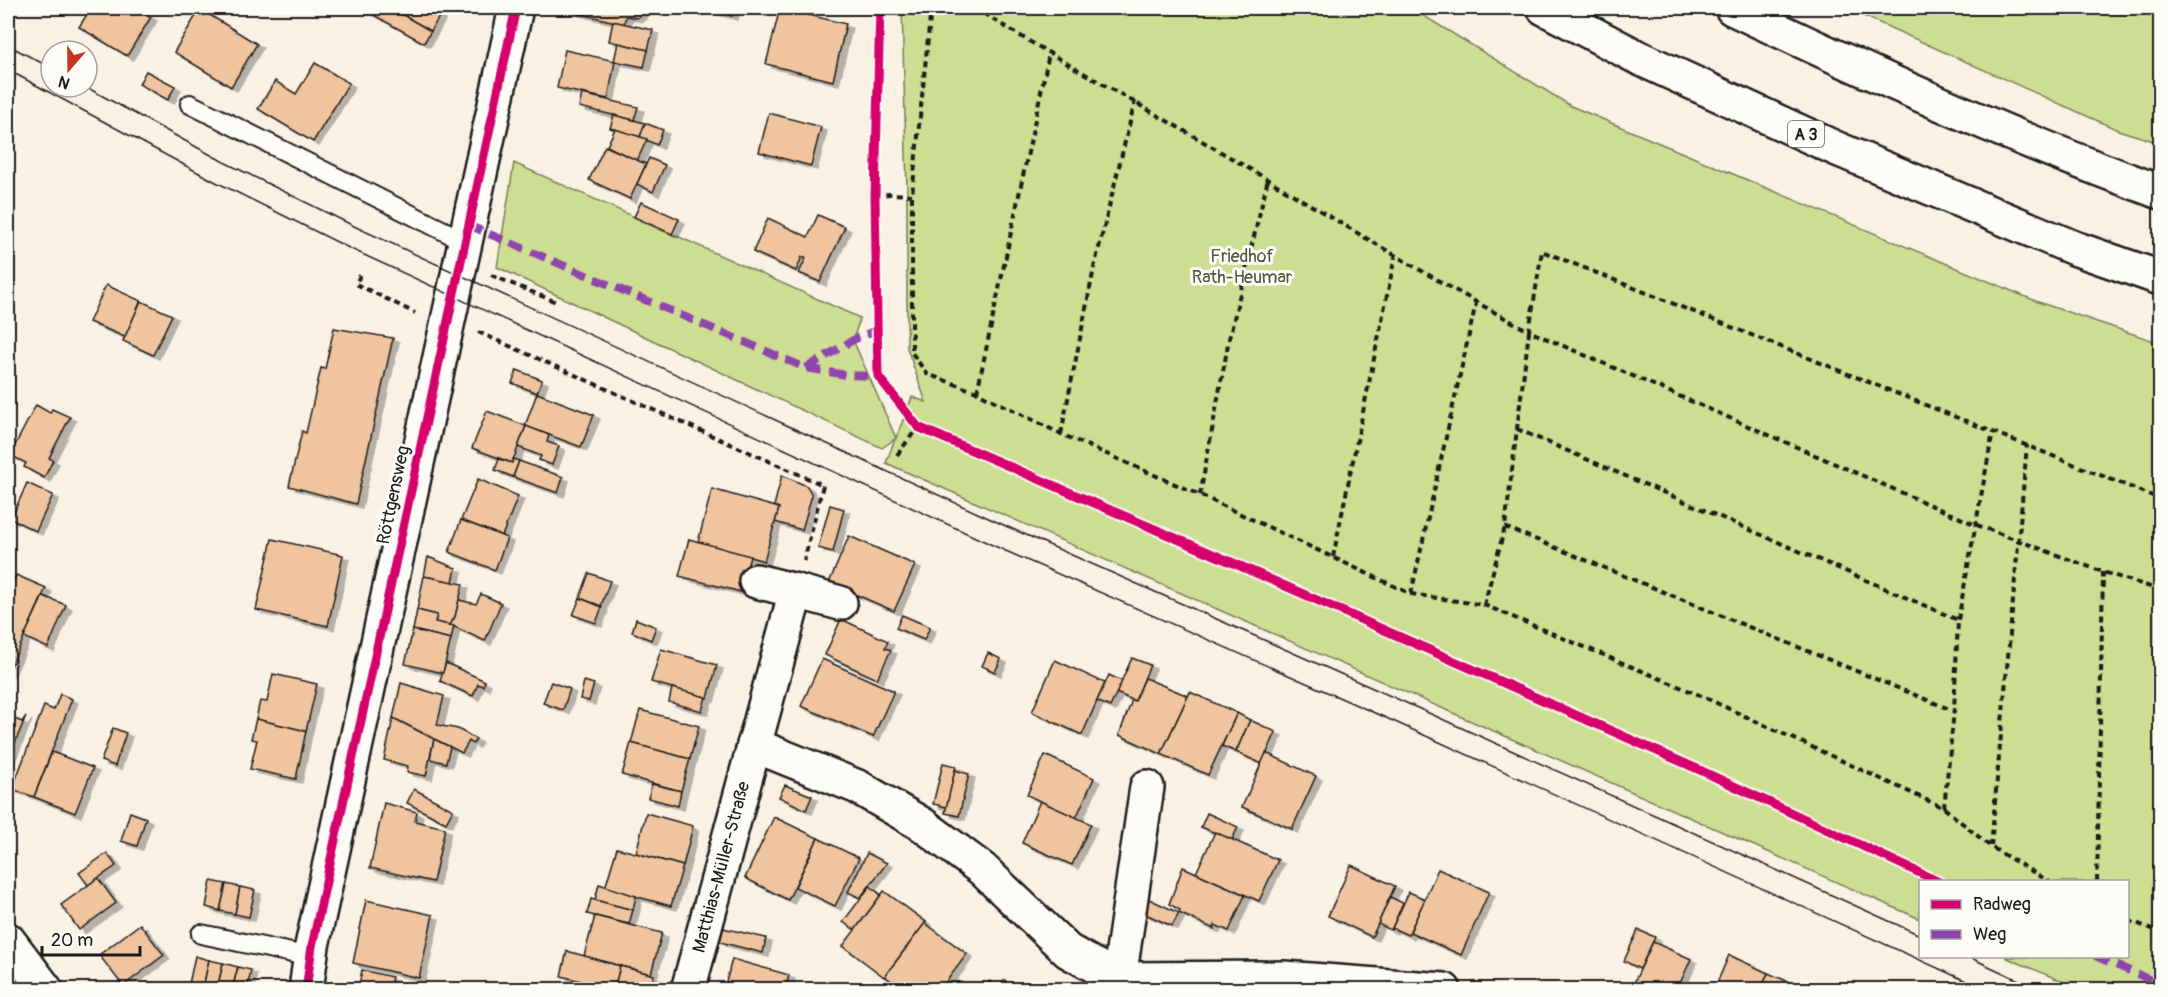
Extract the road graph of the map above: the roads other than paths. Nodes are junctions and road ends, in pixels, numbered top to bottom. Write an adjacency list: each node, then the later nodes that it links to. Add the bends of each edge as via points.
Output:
1 (516, 8): 6 (main road, Röttgensweg)
2 (1544, 8): 7 (main road, A 3, via 1637,57 1835,148 2074,248)
3 (1732, 8): 5 (main road, via 1863,70)
4 (190, 104): 6 (lane)
5 (2160, 192)
6 (462, 251): 15 (main road, Röttgensweg)
7 (2160, 278)
8 (756, 580): 9 (main road)
9 (796, 591): 10 (main road); 11 (main road, Matthias-Müller-Straße)
10 (840, 603)
11 (754, 745): 16 (main road, via 858,787 923,825 982,869 1068,951); 19 (main road, Matthias-Müller-Straße)
12 (1147, 787): 16 (main road)
13 (201, 934): 15 (lane)
14 (8, 940): 17 (main road)
15 (310, 957): 18 (main road, Röttgensweg)
16 (1120, 984): 20 (main road, via 1284,978)
17 (45, 990)
18 (306, 990)
19 (688, 990)
20 (1444, 990)

